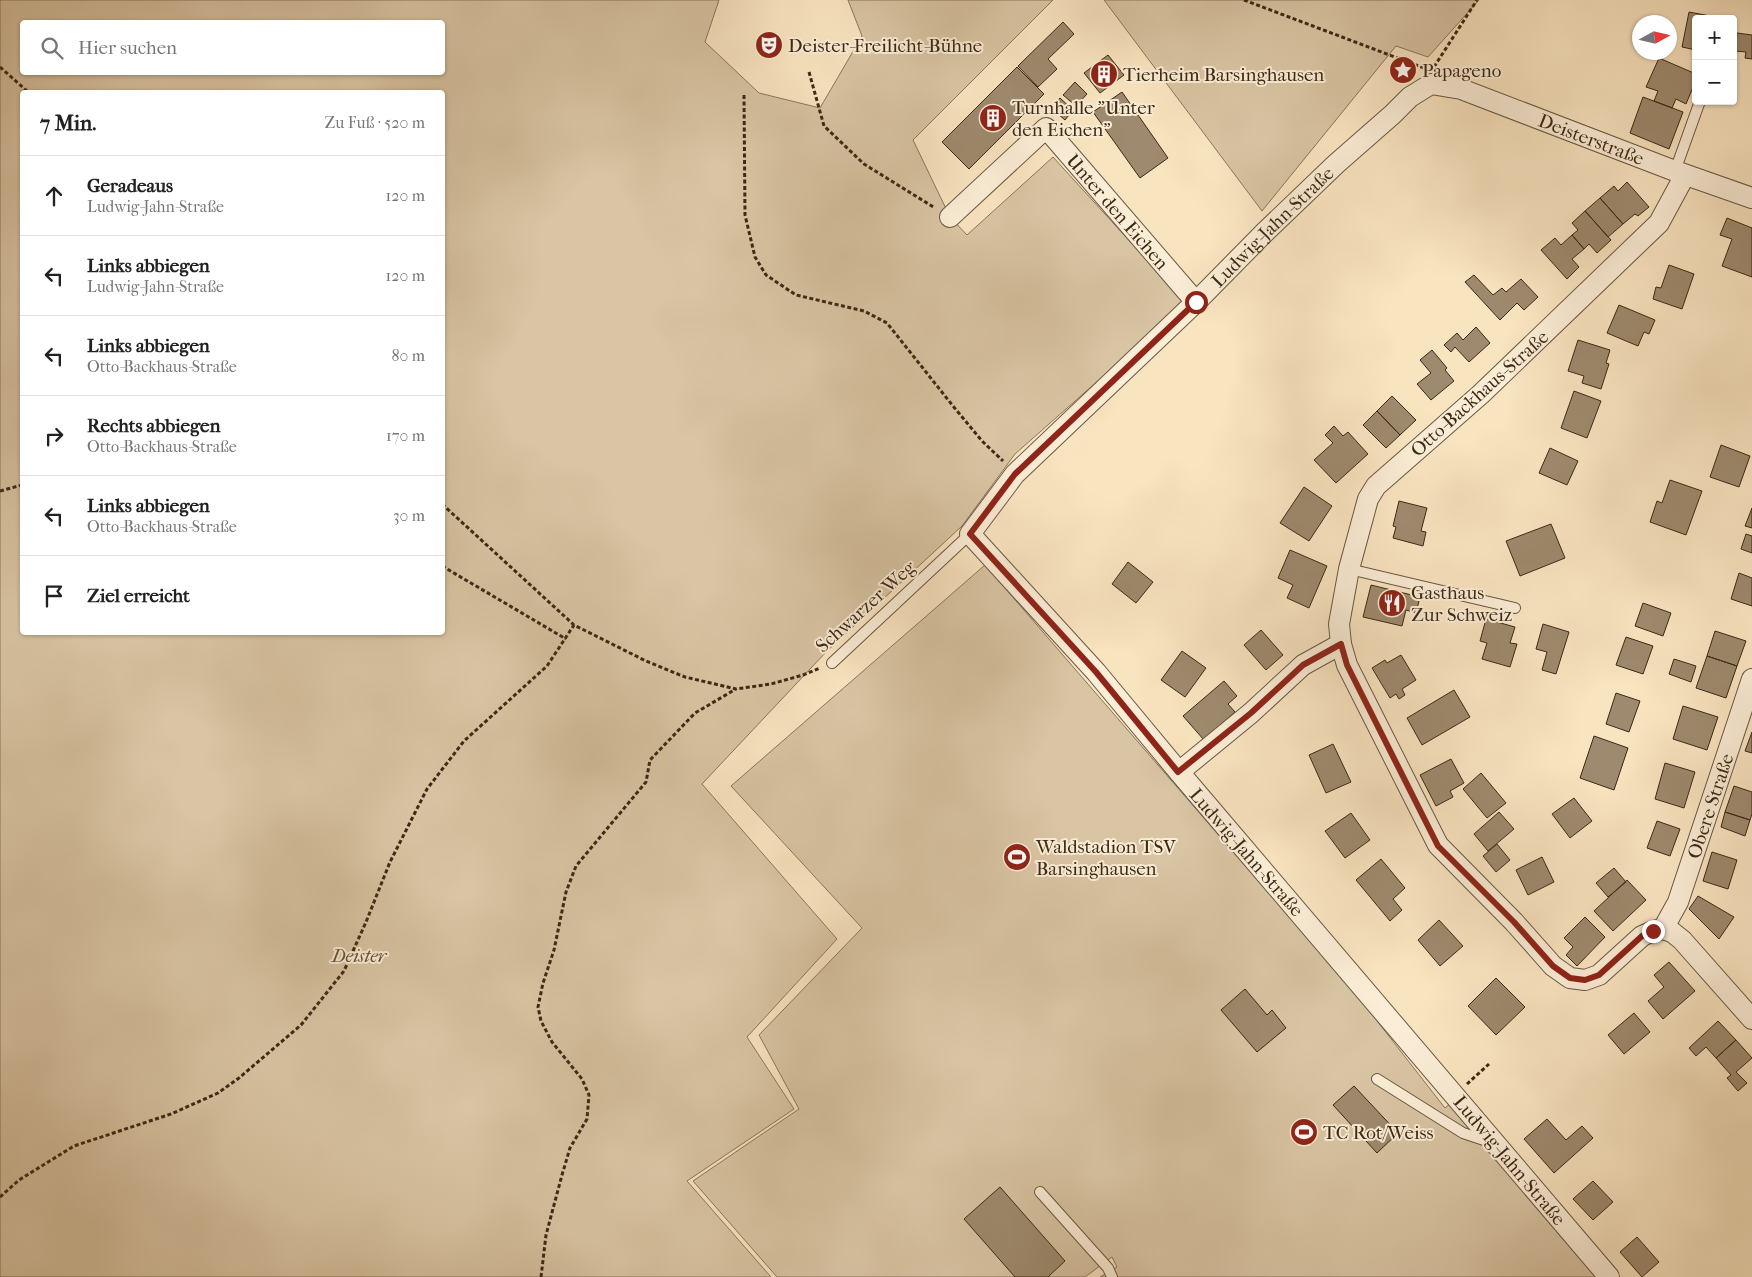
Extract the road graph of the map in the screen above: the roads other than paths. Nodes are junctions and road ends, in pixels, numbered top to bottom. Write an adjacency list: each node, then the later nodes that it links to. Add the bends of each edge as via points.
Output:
1 (1431, 78): 3 (street, Deisterstraße); 6 (street, Ludwig-Jahn-Straße, via 1336,164)
2 (1699, 105): 3 (lane)
3 (1680, 173): 4 (street, Deisterstraße); 8 (street, Otto-Backhaus-Straße, via 1659,223 1481,394 1376,486 1368,500)
4 (1752, 198)
5 (950, 217): 6 (street, Unter den Eichen, via 1046,128)
6 (1196, 302): 7 (street, Ludwig-Jahn-Straße, via 1015,474)
7 (970, 534): 11 (lane, Schwarzer Weg); 13 (street, Ludwig-Jahn-Straße, via 1096,672)
8 (1349, 568): 9 (lane); 10 (street, Otto-Backhaus-Straße, via 1340,624)
9 (1515, 608)
10 (1341, 644): 13 (street, via 1303,665 1251,713); 14 (street, Otto-Backhaus-Straße, via 1347,665 1438,846 1553,966 1570,978 1585,980 1599,975 1642,936)
11 (832, 663)
12 (1752, 679): 14 (street, Obere Straße, via 1678,902)
13 (1178, 772): 17 (street, Ludwig-Jahn-Straße)
14 (1663, 929): 15 (street, via 1682,940)
15 (1752, 1019)
16 (1377, 1079): 17 (lane, via 1463,1133)
17 (1496, 1143): 20 (street, Ludwig-Jahn-Straße)
18 (1040, 1192): 19 (lane, via 1108,1268)
19 (1112, 1277)
20 (1609, 1277)

